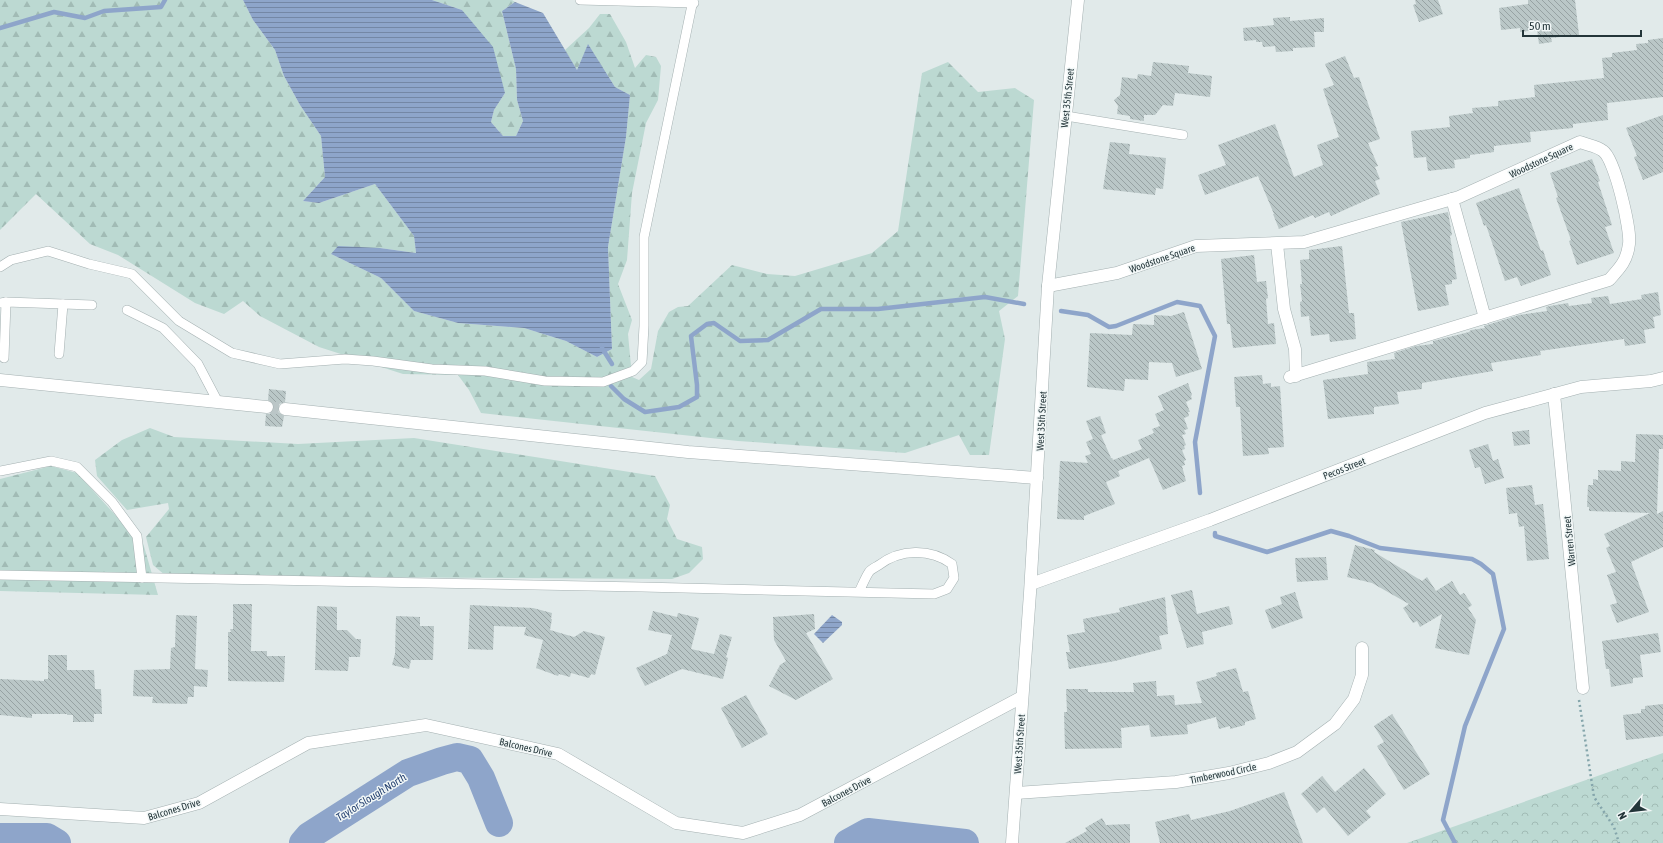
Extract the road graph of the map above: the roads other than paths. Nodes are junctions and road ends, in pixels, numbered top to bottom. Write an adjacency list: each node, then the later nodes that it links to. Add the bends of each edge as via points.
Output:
1 (580, 0): 3 (lane)
2 (1078, 0): 4 (street, West 35th Street)
3 (693, 1): 8 (lane, via 644,238 642,362 633,371 603,382 545,381 485,370 432,369 345,359 280,364 232,353 179,321 132,274 48,251 11,260)
4 (1066, 116): 5 (lane); 9 (street, West 35th Street)
5 (1183, 135)
6 (1452, 199): 7 (street, Woodstone Square, via 1304,242); 14 (street); 14 (street, Woodstone Square, via 1580,142 1604,151 1614,167 1629,243 1623,266 1609,280)
7 (1277, 244): 9 (street, Woodstone Square, via 1196,246 1117,273); 14 (street, Woodstone Square, via 1284,309 1295,349 1293,376)
8 (0, 267)
9 (1048, 286): 24 (street, West 35th Street)
10 (3, 303): 11 (lane); 16 (lane)
11 (63, 304): 12 (lane); 15 (lane)
12 (92, 305)
13 (127, 310): 20 (lane, via 163,328 198,364)
14 (1485, 318)
15 (59, 354)
16 (4, 358)
17 (1663, 378): 19 (street, Pecos Street, via 1581,387)
18 (0, 380): 20 (street)
19 (1554, 394): 27 (street, Pecos Street, via 1486,413 1210,520); 30 (street, Warren Street)
20 (218, 402): 21 (street)
21 (267, 407)
22 (285, 409): 24 (street, via 688,452)
23 (0, 471): 26 (lane, via 51,461 77,467 112,502 137,536)
24 (1037, 478): 27 (street, West 35th Street)
25 (0, 575): 26 (lane)
26 (142, 578): 28 (lane)
27 (1031, 584): 31 (street, West 35th Street)
28 (859, 592): 28 (lane, via 869,572 885,560 900,554 919,552 943,558 952,564 954,578 947,589 934,594)
29 (1362, 648): 32 (street, Timberwood Circle, via 1362,675 1354,699 1335,724 1297,752 1269,763 1229,773 1176,782)
30 (1583, 688)
31 (1022, 697): 32 (street, West 35th Street); 33 (street, Balcones Drive, via 800,815 744,833 676,823 558,754 426,725 308,743 199,803 144,818)
32 (1016, 794): 34 (street, West 35th Street)
33 (0, 809)
34 (1012, 843)

